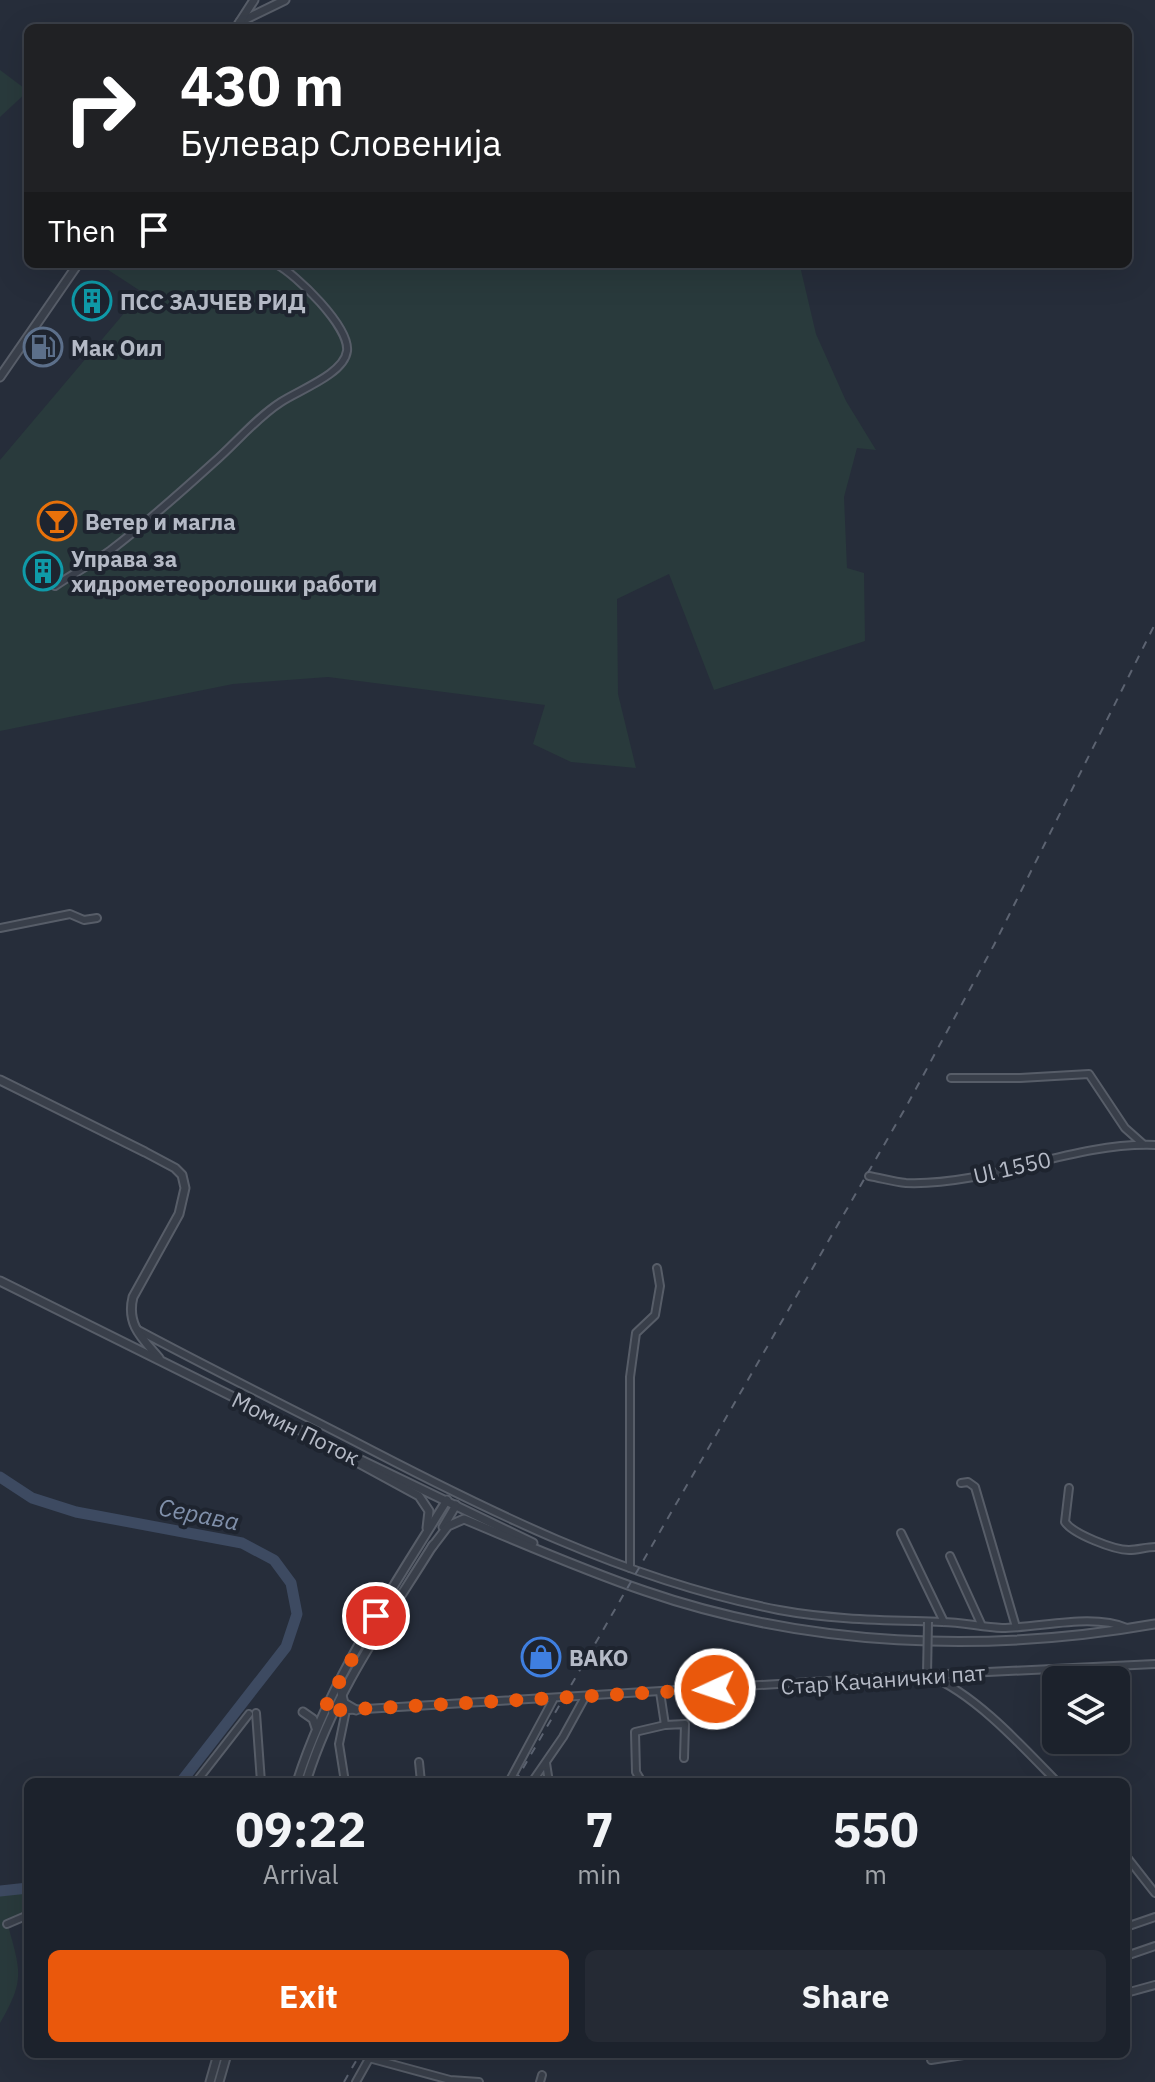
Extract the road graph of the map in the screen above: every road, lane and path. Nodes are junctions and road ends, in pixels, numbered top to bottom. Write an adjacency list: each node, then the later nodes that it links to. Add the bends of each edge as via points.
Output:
1 (254, 0): 3 (street)
2 (285, 0): 4 (street)
3 (239, 24)
4 (240, 24)
5 (75, 268): 7 (street)
6 (284, 268): 8 (street, via 306,286 341,330 347,351 343,362 279,403 121,542)
7 (0, 377)
8 (55, 586)
9 (97, 918): 10 (street, via 70,914)
10 (0, 928)
11 (951, 1078): 13 (street, via 1089,1074 1125,1128)
12 (0, 1080): 18 (street, via 182,1175 179,1214 133,1297)
13 (1143, 1144): 14 (street, Ul 1550); 15 (street, Ul 1550, via 942,1182 903,1183)
14 (1155, 1145)
15 (869, 1176)
16 (657, 1268): 30 (street, via 655,1315 636,1333 630,1377)
17 (0, 1281): 19 (street, Момин Поток)
18 (135, 1329): 19 (street); 20 (street); 30 (street, via 542,1535)
19 (118, 1340): 20 (street, Момин Поток)
20 (163, 1363): 21 (street, Момин Поток)
21 (338, 1449): 24 (street, Момин Поток); 38 (street, via 419,1496 429,1511 426,1530)
22 (961, 1483): 36 (street, via 975,1487)
23 (1069, 1488): 28 (street, via 1069,1529 1127,1550)
24 (447, 1500): 25 (street, Момин Поток); 38 (street)
25 (456, 1505): 27 (street); 31 (street, Момин Поток)
26 (901, 1533): 33 (street)
27 (432, 1547): 31 (street, via 448,1526 464,1519); 41 (street)
28 (1155, 1547)
29 (950, 1556): 35 (street)
30 (630, 1568): 32 (street, via 778,1610)
31 (593, 1572): 37 (street, via 720,1613 823,1634 1043,1640)
32 (928, 1622): 33 (street); 40 (street, bridge)
33 (944, 1622): 35 (street)
34 (1155, 1624): 37 (street)
35 (982, 1626): 36 (street)
36 (1016, 1627): 37 (street, via 1104,1621)
37 (1127, 1628)
38 (360, 1642): 47 (street)
39 (1155, 1664): 40 (street, Стар Качанички пат)
40 (927, 1675): 42 (street, Стар Качанички пат); 64 (street, via 968,1699)
41 (341, 1692): 46 (street, via 344,1703); 47 (street)
42 (660, 1692): 43 (street, Стар Качанички пат); 49 (street)
43 (585, 1697): 44 (street, Стар Качанички пат); 53 (street)
44 (553, 1700): 46 (street, Стар Качанички пат); 60 (street)
45 (346, 1710): 46 (street, Стар Качанички пат); 47 (street, Стар Качанички пат); 58 (street, via 339,1744)
46 (356, 1710)
47 (328, 1711): 50 (street); 57 (street)
48 (303, 1712): 50 (street)
49 (665, 1725): 51 (street, via 685,1724); 63 (street, via 635,1732)
50 (316, 1728): 56 (street)
51 (684, 1758)
52 (419, 1762): 59 (street)
53 (546, 1763): 61 (street); 62 (street)
54 (199, 1778): 55 (street, via 253,1714)
55 (261, 1778)
56 (298, 1778)
57 (307, 1778)
58 (344, 1778)
59 (421, 1778)
60 (511, 1778)
61 (535, 1778)
62 (548, 1778)
63 (640, 1778)
64 (1053, 1778)
65 (1130, 1861): 66 (street)
66 (1155, 1893)
67 (24, 1917): 69 (street)
68 (1155, 1917): 70 (street)
69 (7, 1924)
70 (1130, 1926)
71 (1155, 1946): 72 (street)
72 (1130, 1955)
73 (1155, 1985): 74 (street)
74 (1130, 1992)
75 (217, 2058): 82 (street)
76 (226, 2058): 83 (street)
77 (369, 2058): 84 (street)
78 (375, 2058): 81 (street)
79 (944, 2058): 80 (street)
80 (931, 2060)
81 (425, 2078): 85 (street)
82 (210, 2082)
83 (219, 2082)
84 (356, 2082)
85 (479, 2082)

